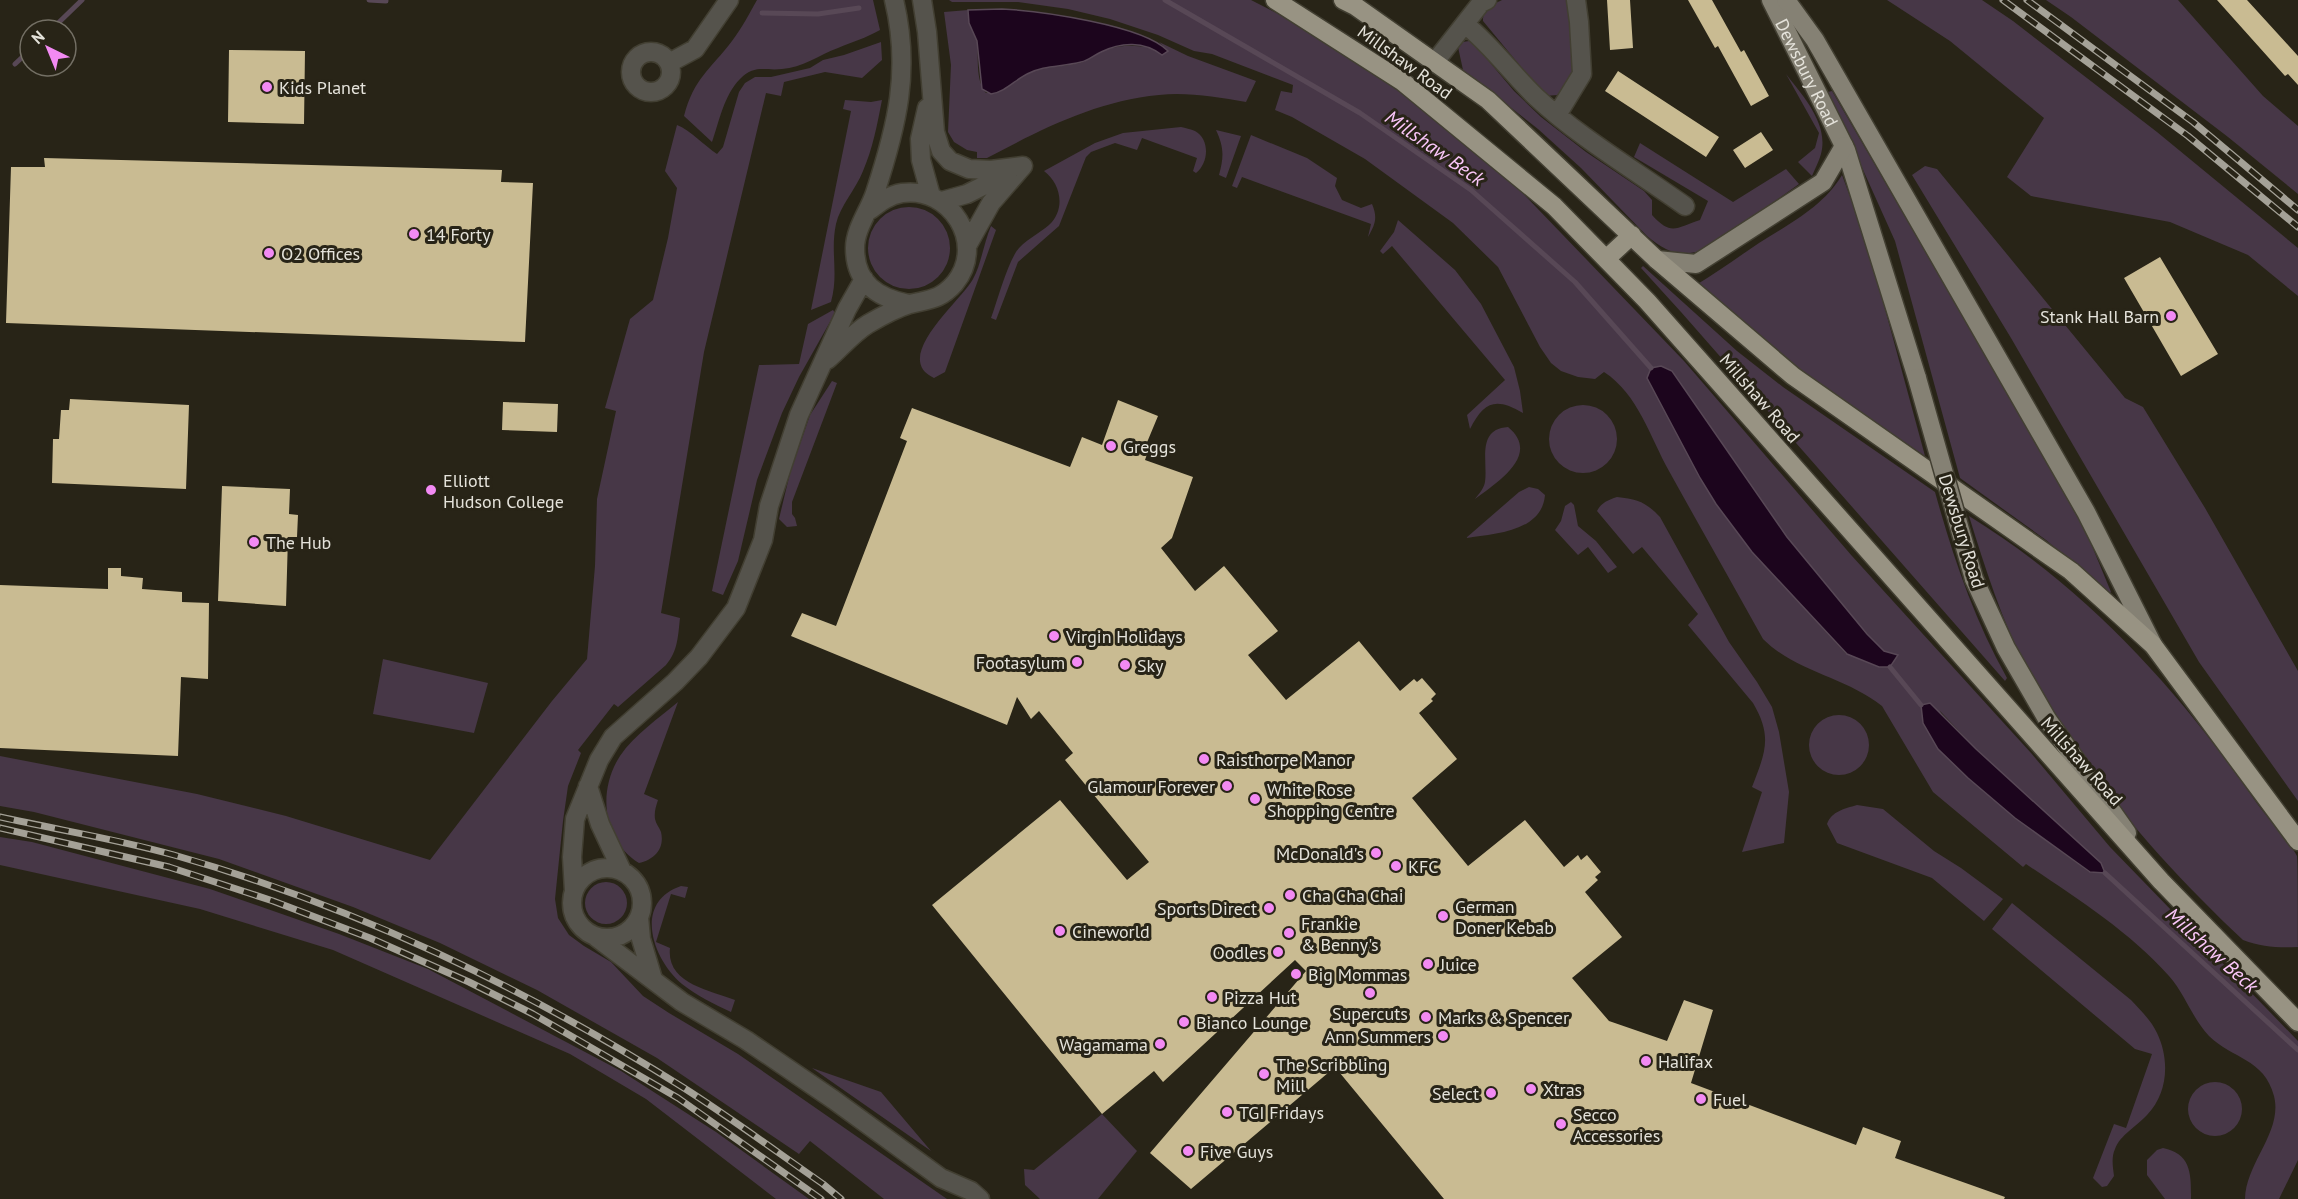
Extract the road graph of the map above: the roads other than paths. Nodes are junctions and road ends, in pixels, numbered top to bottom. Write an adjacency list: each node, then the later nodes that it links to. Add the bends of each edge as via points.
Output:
1 (729, 0): 11 (street, via 695,49)
2 (894, 0): 19 (street, via 902,48 898,117)
3 (922, 0): 13 (street)
4 (1275, 0): 22 (highway, Millshaw Road, via 1403,82 1554,206)
5 (1343, 0): 12 (highway, Millshaw Road)
6 (1487, 0): 10 (street, Millshaw Road)
7 (1576, 0): 14 (street, via 1582,74)
8 (1771, 0): 15 (main road, Dewsbury Road)
9 (1786, 0): 27 (main road, Dewsbury Road, via 1821,51 2086,512)
10 (1466, 25): 12 (street, Millshaw Road); 14 (street)
11 (669, 63)
12 (1434, 63): 20 (highway, Millshaw Road, via 1488,100)
13 (932, 89): 16 (street, via 935,132 950,161 969,169); 17 (street, via 920,139 921,160)
14 (1557, 115): 18 (street)
15 (1844, 146): 23 (main road, via 1823,182 1696,264); 31 (main road, Dewsbury Road, bridge, via 1917,378 1974,579 2006,648 2047,719)
16 (1023, 166): 17 (street, via 967,194); 21 (street, via 991,203)
17 (936, 199): 19 (street, via 900,193); 21 (street, via 956,214)
18 (1685, 206)
19 (870, 210): 24 (street, via 860,225 855,246)
20 (1632, 235): 22 (highway); 23 (highway, Millshaw Road)
21 (967, 246): 25 (street, via 956,282 929,301)
22 (1606, 259): 31 (highway, Millshaw Road)
23 (1657, 260): 27 (highway, Millshaw Road, via 1793,376 2071,570)
24 (864, 279): 25 (street, via 888,300); 26 (street)
25 (909, 304): 26 (street, via 867,324)
26 (821, 366): 28 (street, via 799,415 769,506 764,540 736,608 699,657 613,737)
27 (2153, 645): 29 (highway, Dewsbury Road)
28 (588, 786): 30 (street); 32 (street, via 575,819)
29 (2298, 841)
30 (622, 872): 32 (street, via 603,868 594,871); 33 (street, via 638,886)
31 (2160, 881): 36 (highway, Dewsbury Road)
32 (574, 891): 34 (street, via 576,919 587,933)
33 (639, 917): 34 (street, via 625,933); 35 (street)
34 (596, 937): 35 (street)
35 (652, 979): 37 (street, via 834,1100)
36 (2298, 1022)
37 (942, 1178): 38 (street); 39 (street)
38 (957, 1199)
39 (980, 1199)

